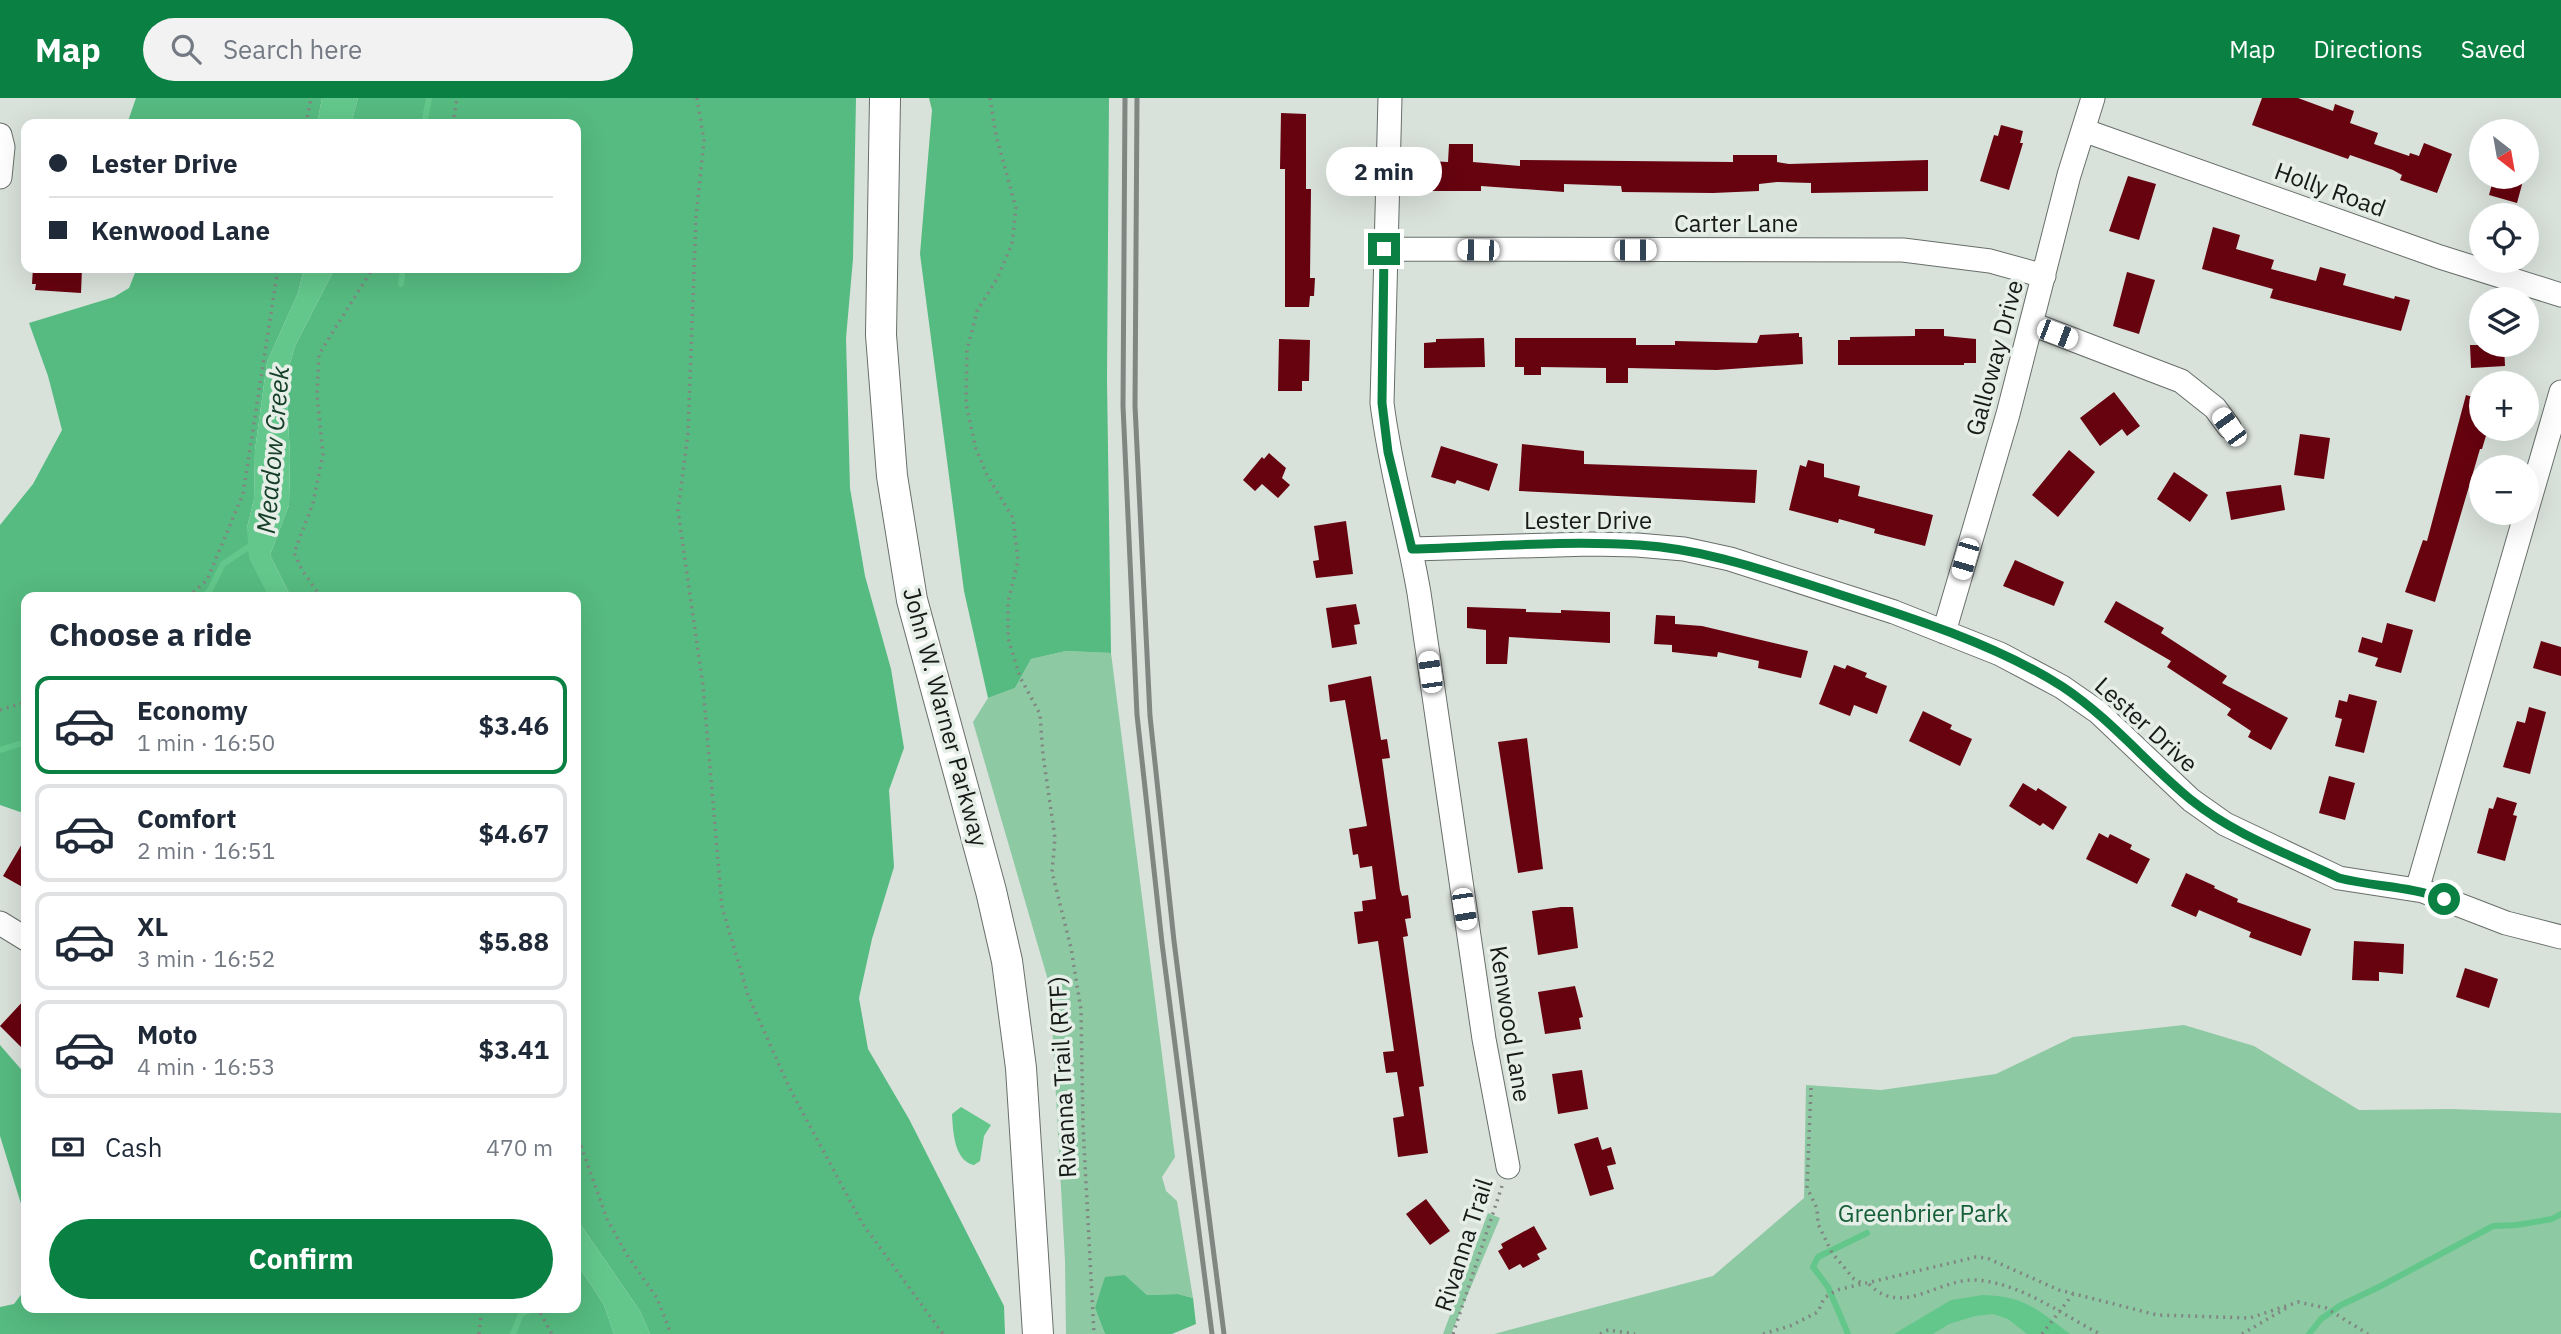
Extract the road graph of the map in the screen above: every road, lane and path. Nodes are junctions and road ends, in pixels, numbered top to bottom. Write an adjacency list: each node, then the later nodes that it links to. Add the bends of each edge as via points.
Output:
1 (311, 98): 8 (path)
2 (457, 98): 9 (path)
3 (696, 98): 45 (path, via 704,141 696,217 688,433 678,511 703,686 722,907 748,995 789,1087 862,1223)
4 (886, 98): 46 (main road, John W. Warner Parkway, via 881,335 892,476 912,600 991,891 1010,984 1021,1068)
5 (990, 98): 47 (path, Rivanna Trail (RTF), via 1016,208 1012,244 976,311 967,350 967,404 976,450 1013,518 1018,561 1008,602 1008,638 1020,677 1040,714 1055,838 1052,872 1072,948 1081,1010)
6 (1390, 98): 13 (street, Kenwood Lane)
7 (2093, 98): 10 (street, Galloway Drive)
8 (307, 119)
9 (454, 119)
10 (2083, 130): 16 (street, Galloway Drive); 17 (street, Holly Road, via 2440,257)
11 (0, 135): 12 (street)
12 (0, 177)
13 (1384, 249): 16 (street, Carter Lane, via 1903,250 1990,261); 23 (street, Kenwood Lane, via 1382,403 1388,452)
14 (277, 273): 24 (path, via 243,494 206,580)
15 (370, 273): 25 (path, via 319,354 317,395 323,454 313,503 294,552)
16 (2044, 276): 18 (street, Galloway Drive)
17 (2561, 295)
18 (2032, 324): 20 (street, via 2181,381 2215,408); 26 (street, Galloway Drive)
19 (2561, 393): 21 (street)
20 (2229, 427)
21 (2539, 467)
22 (2522, 525): 29 (street)
23 (1412, 549): 26 (street, Lester Drive, via 1602,544 1684,549 1730,559); 35 (street, Kenwood Lane, via 1478,998)
24 (193, 592)
25 (317, 592)
26 (1944, 632): 29 (street, Lester Drive, via 2000,654 2062,687 2098,712 2160,773 2225,824 2339,878)
27 (21, 704): 28 (path)
28 (0, 710)
29 (2417, 890): 32 (street, Lester Drive, via 2506,923)
30 (0, 923): 31 (street)
31 (21, 936)
32 (2561, 937)
33 (1811, 1088): 36 (path, via 1807,1188 1831,1251 1854,1279)
34 (581, 1146): 44 (path, via 607,1219 657,1298)
35 (1508, 1167): 48 (path, Rivanna Trail)
36 (1867, 1285): 37 (path, via 1976,1257); 41 (path, via 1879,1295 1895,1298 1975,1280 2012,1288); 51 (path, via 1838,1290 1824,1298 1818,1312)
37 (2073, 1294): 38 (path, via 2157,1315 2250,1318); 41 (path)
38 (2295, 1303): 54 (path); 55 (path, via 2326,1308)
39 (481, 1313): 42 (path)
40 (541, 1313): 43 (path)
41 (2058, 1313): 52 (path); 53 (path)
42 (479, 1334)
43 (552, 1334)
44 (671, 1334)
45 (943, 1334)
46 (1038, 1334)
47 (1094, 1334)
48 (1453, 1334)
49 (1600, 1334): 50 (path, via 1608,1330)
50 (1635, 1334)
51 (1763, 1334)
52 (2042, 1334)
53 (2100, 1334)
54 (2242, 1334)
55 (2368, 1334)

